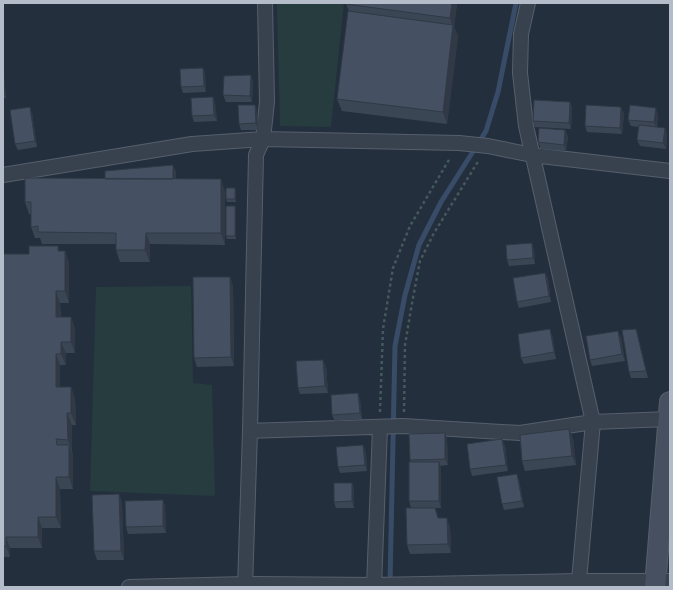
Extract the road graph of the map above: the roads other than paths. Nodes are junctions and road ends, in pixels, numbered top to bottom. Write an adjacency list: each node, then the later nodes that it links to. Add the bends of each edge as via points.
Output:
1 (265, 3): 3 (street, via 267,102)
2 (528, 3): 4 (street, via 521,34 520,73)
3 (263, 139): 4 (street, via 462,144); 6 (street, via 192,144); 10 (street, via 256,155)
4 (532, 155): 5 (street); 8 (street)
5 (670, 171)
6 (3, 175)
7 (670, 411): 8 (street); 12 (street)
8 (593, 422): 9 (street, via 520,433); 11 (street)
9 (381, 427): 10 (street); 14 (street)
10 (250, 431): 13 (street)
11 (579, 581): 12 (street); 14 (street)
12 (660, 583)
13 (245, 586): 14 (street); 15 (street)
14 (376, 586)
15 (129, 587)

